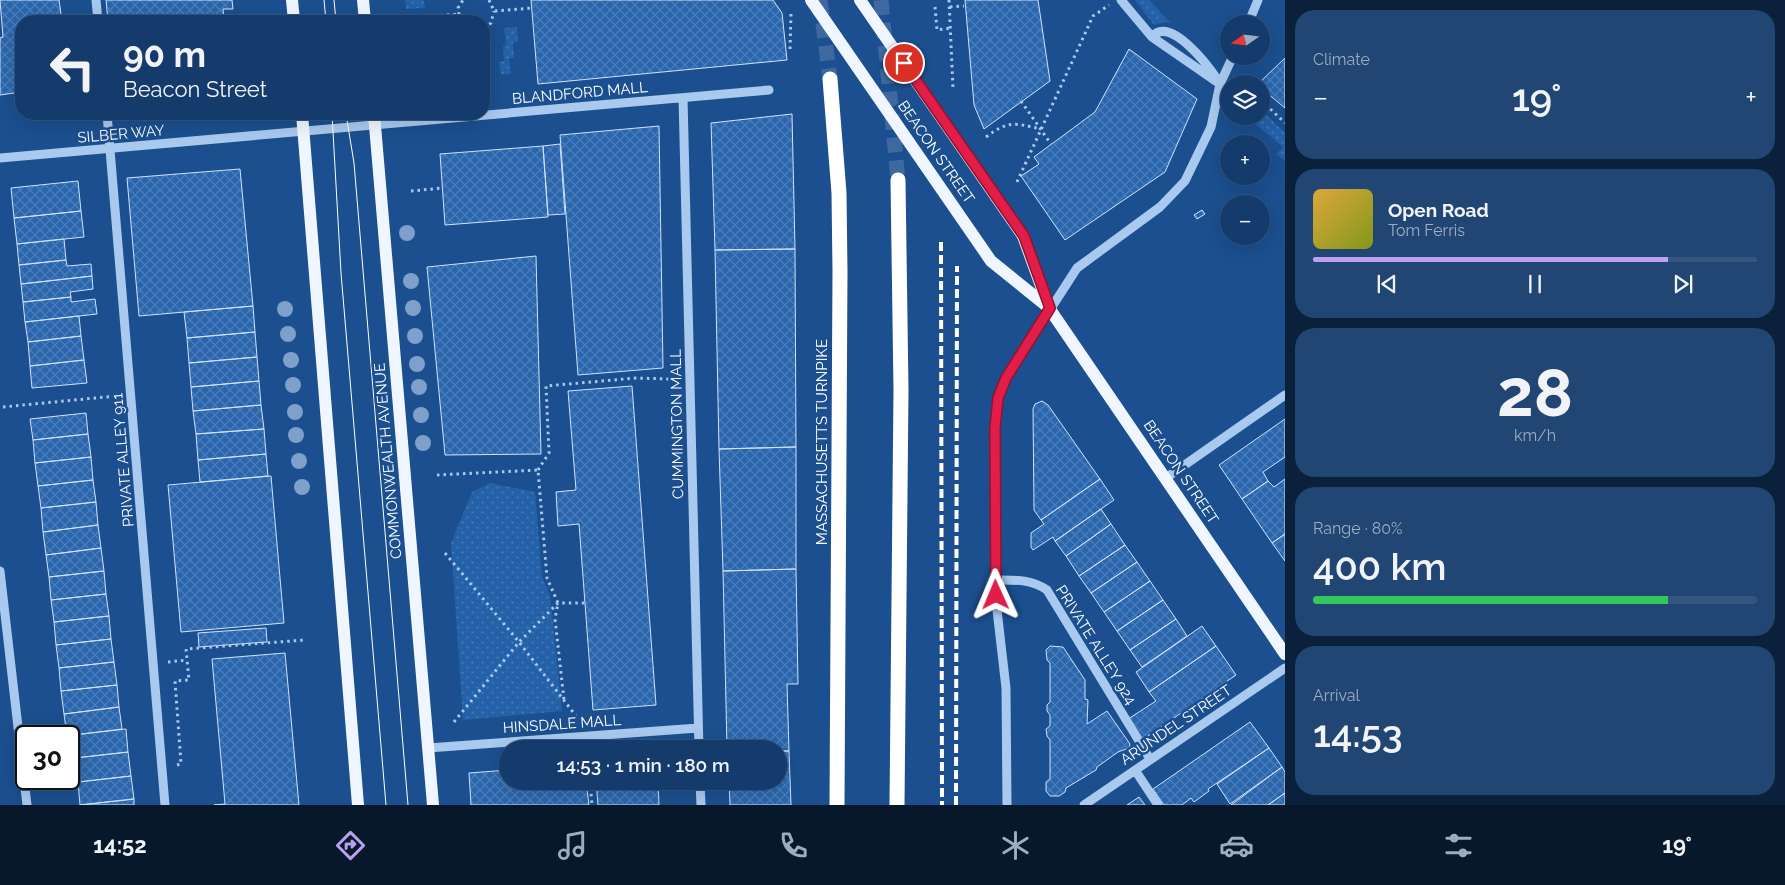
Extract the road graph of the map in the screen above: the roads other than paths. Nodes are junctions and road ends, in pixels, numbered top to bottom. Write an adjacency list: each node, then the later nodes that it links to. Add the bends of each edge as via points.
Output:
1 (96, 0): 8 (street)
2 (292, 0): 9 (main road)
3 (363, 0): 10 (main road)
4 (811, 0): 25 (main road, BEACON STREET, via 991,261)
5 (860, 0): 25 (main road, BEACON STREET, via 1024,236)
6 (1121, 0): 12 (street)
7 (1258, 0): 11 (street)
8 (97, 15)
9 (293, 15)
10 (364, 15)
11 (1252, 15)
12 (1152, 37): 14 (street); 14 (street, via 1162,31 1179,38 1202,58)
13 (830, 79): 43 (highway, MASSACHUSETTS TURNPIKE, via 839,193 840,271)
14 (1220, 84): 25 (street, via 1211,127 1181,186 1160,207 1077,268)
15 (769, 90): 16 (street, BLANDFORD MALL)
16 (683, 98): 17 (street, BLANDFORD MALL); 32 (street, CUMMINGTON MALL)
17 (490, 112)
18 (108, 120): 22 (street, PRIVATE ALLEY 911)
19 (303, 120): 21 (main road)
20 (374, 120): 21 (street, BLANDFORD MALL); 34 (main road, COMMONWEALTH AVENUE)
21 (304, 133): 22 (street, SILBER WAY); 40 (main road)
22 (111, 149): 23 (street, SILBER WAY); 39 (street, PRIVATE ALLEY 911)
23 (0, 158)
24 (898, 180): 44 (highway, via 901,390)
25 (1050, 308): 27 (main road, BEACON STREET); 29 (street, via 1006,378 998,398 995,428)
26 (1285, 394): 27 (street)
27 (1166, 478): 30 (main road, BEACON STREET)
28 (0, 571): 38 (street)
29 (996, 580): 35 (street, PRIVATE ALLEY 924, via 1023,580 1047,590); 45 (street, via 1006,688)
30 (1285, 654)
31 (1285, 668): 35 (street, ARUNDEL STREET)
32 (698, 728): 33 (street, CUMMINGTON MALL); 34 (street, HINSDALE MALL)
33 (699, 740)
34 (428, 748): 41 (main road, COMMONWEALTH AVENUE)
35 (1150, 759): 36 (street, ARUNDEL STREET)
36 (1135, 770): 46 (street, ARUNDEL STREET); 47 (street)
37 (700, 790): 42 (street)
38 (27, 805)
39 (165, 805)
40 (358, 805)
41 (433, 805)
42 (701, 805)
43 (837, 805)
44 (898, 805)
45 (1007, 805)
46 (1084, 805)
47 (1158, 805)

